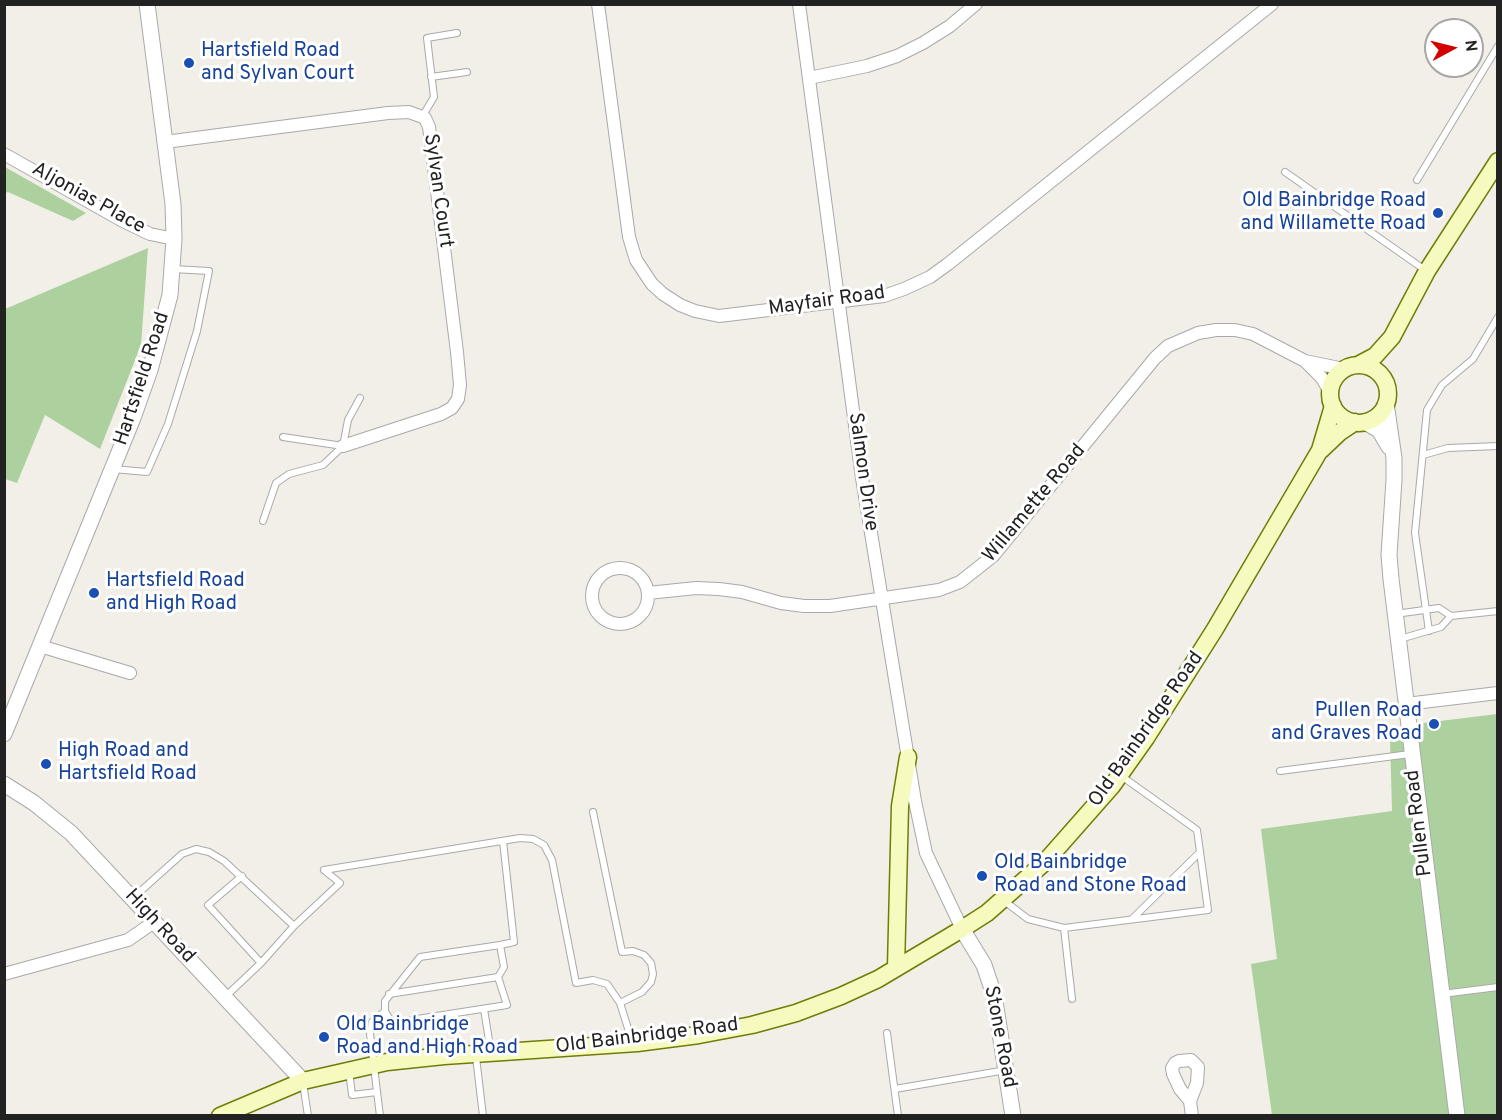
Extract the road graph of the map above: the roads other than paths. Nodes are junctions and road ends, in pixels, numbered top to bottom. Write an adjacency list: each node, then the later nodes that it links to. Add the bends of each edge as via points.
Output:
1 (147, 4): 12 (street, Hartsfield Road)
2 (598, 4): 20 (street, Mayfair Road, via 629,237 636,260 652,284 680,305 719,316)
3 (799, 4): 10 (street, Salmon Drive)
4 (976, 4): 10 (street, via 932,37 897,56)
5 (1272, 4): 20 (street, Mayfair Road, via 930,277 884,296)
6 (458, 33): 9 (lane, via 427,38)
7 (1497, 46): 16 (lane)
8 (467, 72): 9 (lane)
9 (431, 77): 11 (lane, via 434,96)
10 (808, 78): 20 (street, Salmon Drive)
11 (422, 117): 12 (street, Sylvan Court, via 409,112 388,113); 31 (street, Sylvan Court, via 429,127 458,352 458,399 441,414)
12 (165, 141): 17 (street, Hartsfield Road)
13 (4, 154): 17 (street, Aljonias Place, via 121,220 150,234)
14 (1497, 161): 19 (main road)
15 (1285, 172): 19 (lane)
16 (1417, 180)
17 (174, 239): 18 (street, Hartsfield Road)
18 (173, 269): 36 (street, Hartsfield Road, via 168,305 150,370); 36 (lane, via 209,271 197,331 168,424 147,472)
19 (1427, 271): 22 (main road)
20 (838, 301): 39 (street, Salmon Drive)
21 (1497, 317): 34 (lane, via 1473,359 1442,385 1427,410)
22 (1392, 337): 24 (main road, via 1375,356); 25 (main road)
23 (1305, 361): 24 (street, Willamette Road); 27 (street, Willamette Road, via 1322,378); 39 (street, Willamette Road, via 1253,334 1235,330 1198,333 1168,346 987,562 960,582 939,590)
24 (1351, 367): 25 (main road, via 1372,368); 27 (main road, via 1337,375)
25 (1383, 377): 28 (main road, via 1388,390)
26 (360, 399): 31 (lane, via 348,420)
27 (1332, 399): 29 (main road, via 1342,417); 33 (main road, Old Bainbridge Road)
28 (1386, 404): 29 (main road, via 1378,416); 35 (street, Pullen Road)
29 (1360, 422): 33 (main road, Old Bainbridge Road, via 1340,432); 35 (street, Pullen Road, via 1379,430)
30 (283, 437): 31 (lane)
31 (343, 446): 37 (lane, via 324,465 289,474 276,483)
32 (1497, 446): 34 (lane, via 1448,448)
33 (1320, 450): 54 (main road, Old Bainbridge Road, via 1192,668)
34 (1423, 455): 40 (lane, via 1415,533)
35 (1394, 458): 42 (street, Pullen Road, via 1389,555)
36 (112, 469): 46 (street, Hartsfield Road)
37 (263, 520)
38 (648, 593): 38 (street, via 636,572 616,568 599,578 592,595 598,613 606,620 622,624 640,616 646,608); 39 (street, Willamette Road, via 719,589 804,606)
39 (882, 599): 52 (street, Salmon Drive)
40 (1426, 609): 42 (lane); 43 (lane, via 1439,608); 44 (lane)
41 (1497, 611): 43 (lane)
42 (1395, 614): 45 (street, Pullen Road)
43 (1451, 616): 44 (lane, via 1441,627)
44 (1429, 631): 45 (lane)
45 (1398, 640): 49 (street, Pullen Road)
46 (40, 646): 47 (street); 50 (street, Hartsfield Road)
47 (130, 673)
48 (1497, 693): 49 (street)
49 (1406, 704): 51 (street, Pullen Road)
50 (4, 734)
51 (1412, 754): 53 (lane); 74 (street, Pullen Road)
52 (908, 757): 66 (street, Salmon Drive, via 926,852); 69 (main road, via 900,806)
53 (1280, 771)
54 (1120, 774): 58 (lane, via 1197,830); 61 (main road, Old Bainbridge Road, via 1076,829)
55 (4, 784): 60 (street, High Road, via 71,833)
56 (593, 812): 77 (lane, via 622,952 645,955 653,974 642,992)
57 (503, 842): 64 (lane, via 324,870 340,883); 67 (lane, via 514,942); 77 (lane, via 520,838 544,845 552,860 576,983 593,980 607,984)
58 (1200, 852): 62 (lane); 62 (lane, via 1208,910)
59 (242, 876): 60 (lane, via 225,861 196,849 182,854); 64 (lane); 68 (lane, via 208,905)
60 (132, 898): 63 (street, High Road)
61 (1003, 900): 65 (lane, via 1028,919); 66 (main road, Old Bainbridge Road)
62 (1132, 919): 65 (lane)
63 (154, 922): 70 (street, via 128,940); 75 (street, High Road)
64 (294, 926): 68 (lane)
65 (1064, 928): 76 (lane)
66 (963, 929): 69 (main road, Old Bainbridge Road); 85 (street, Stone Road, via 984,965 994,995)
67 (500, 945): 71 (lane, via 504,967); 73 (lane, via 420,957)
68 (261, 963): 75 (lane)
69 (896, 968): 81 (main road, Old Bainbridge Road, via 796,1013 699,1035)
70 (4, 974)
71 (498, 977): 73 (lane); 78 (lane, via 507,1005)
72 (1497, 987): 74 (lane)
73 (389, 993): 79 (lane)
74 (1442, 994): 97 (street, Pullen Road)
75 (225, 997): 86 (street, High Road)
76 (1072, 999)
77 (620, 1003): 81 (lane)
78 (484, 1009): 79 (lane, via 398,1022 390,1020); 82 (lane)
79 (385, 1011): 83 (lane, via 372,1022)
80 (888, 1033): 87 (lane)
81 (632, 1043): 82 (main road, Old Bainbridge Road)
82 (483, 1053): 83 (main road, Old Bainbridge Road); 93 (lane)
83 (374, 1065): 84 (main road, Old Bainbridge Road); 88 (lane)
84 (349, 1070): 86 (main road, Old Bainbridge Road); 88 (lane, via 352,1095)
85 (1006, 1070): 87 (lane); 95 (street, Stone Road)
86 (303, 1081): 90 (main road, Old Bainbridge Road); 91 (lane)
87 (895, 1089): 94 (lane)
88 (377, 1092): 92 (lane)
89 (1190, 1101): 96 (street)
90 (220, 1116)
91 (308, 1116)
92 (380, 1116)
93 (483, 1116)
94 (898, 1116)
95 (1013, 1116)
96 (1192, 1116)
97 (1456, 1116)

